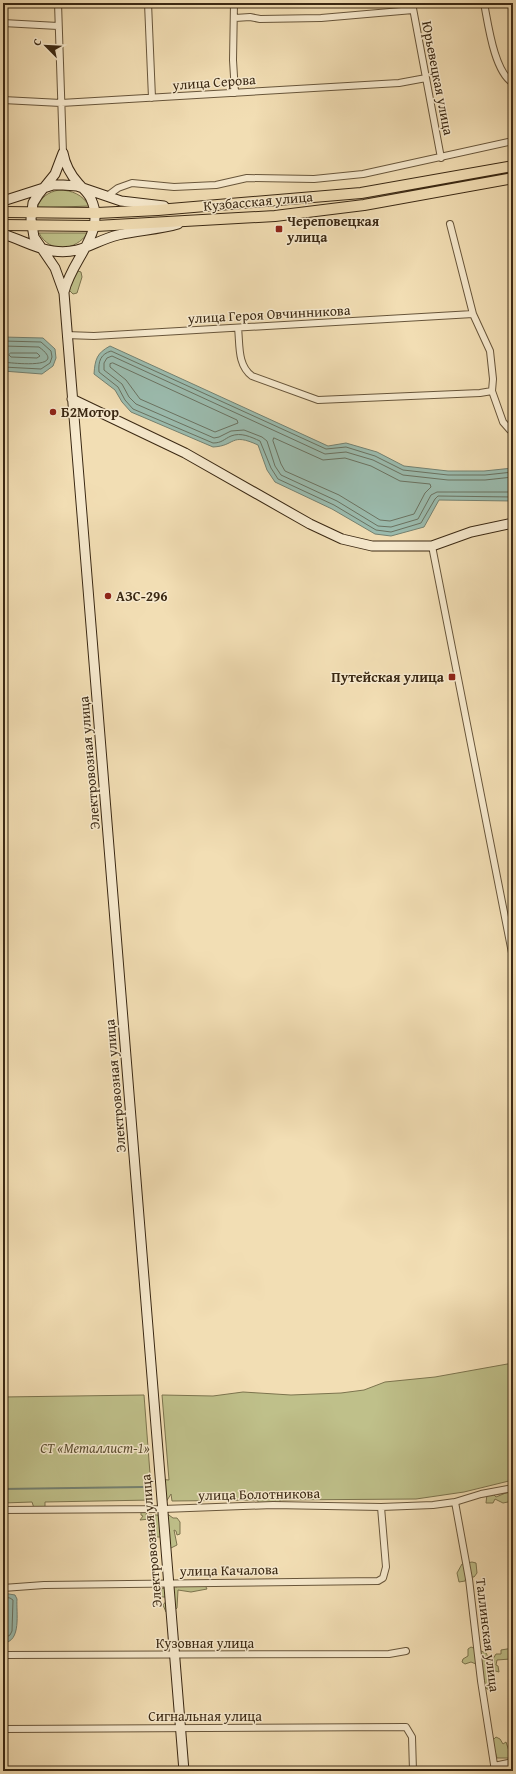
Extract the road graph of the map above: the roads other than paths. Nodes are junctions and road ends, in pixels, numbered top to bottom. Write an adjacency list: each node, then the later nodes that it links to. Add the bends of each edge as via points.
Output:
1 (58, 3): 8 (street)
2 (148, 3): 12 (street)
3 (234, 3): 6 (street)
4 (484, 3): 10 (street, via 496,57 502,70)
5 (413, 6): 6 (street, via 321,18); 9 (street, Юрьевецкая улица)
6 (235, 18): 11 (street)
7 (3, 23): 8 (street)
8 (58, 26): 14 (street)
9 (426, 78): 11 (street, улица Серова, via 399,83); 17 (street, Юрьевецкая улица)
10 (513, 83)
11 (235, 93): 12 (street, улица Серова)
12 (152, 98): 14 (street, улица Серова)
13 (3, 100): 14 (street, улица Серова)
14 (61, 103): 16 (street)
15 (513, 141): 17 (street, Кузбасская улица)
16 (63, 153): 20 (street, via 55,174); 21 (street, via 72,176)
17 (441, 158): 22 (street, Кузбасская улица, via 330,178 247,178 216,185 174,187 132,183 118,188)
18 (513, 166): 24 (main road, Кузбасская улица, via 361,193)
19 (513, 178): 28 (main road, Кузбасская улица, via 357,206 275,216)
20 (44, 188): 21 (street, via 63,185); 23 (street); 26 (street, via 35,199)
21 (84, 189): 22 (street); 27 (street, via 91,197)
22 (109, 197): 24 (street, via 145,205)
23 (3, 201)
24 (188, 208): 27 (main road, Кузбасская улица)
25 (3, 212): 26 (main road, Кузбасская улица)
26 (32, 212): 27 (main road, Кузбасская улица); 31 (street)
27 (97, 213): 32 (street)
28 (187, 221): 32 (main road, Кузбасская улица); 35 (street, via 115,236)
29 (450, 224): 37 (street)
30 (3, 225): 31 (main road, Кузбасская улица)
31 (32, 226): 32 (main road, Кузбасская улица); 34 (street, via 34,237)
32 (96, 226): 35 (street)
33 (3, 234): 34 (street)
34 (42, 248): 35 (street, via 67,252); 36 (street, via 55,268)
35 (84, 249): 36 (street, via 69,276)
36 (64, 293): 39 (street, Электровозная улица)
37 (473, 314): 38 (street, улица Героя Овчинникова); 40 (street, via 490,351)
38 (238, 328): 39 (street, улица Героя Овчинникова, via 94,336); 40 (street, via 241,359 247,372 318,400)
39 (66, 335): 41 (street, Электровозная улица)
40 (492, 391): 42 (street, via 503,422)
41 (72, 399): 44 (street, via 185,453 342,540 372,546); 49 (street, Электровозная улица, via 88,568)
42 (513, 430)
43 (513, 523): 44 (street, via 471,532)
44 (432, 546): 45 (street)
45 (513, 958)
46 (513, 1488): 47 (street, улица Болотникова)
47 (455, 1502): 48 (street, улица Болотникова); 59 (street, Таллинская улица, via 469,1579)
48 (381, 1506): 49 (street, улица Болотникова, via 273,1505); 51 (street, улица Качалова, via 386,1567 383,1578 372,1582)
49 (163, 1509): 50 (street, улица Болотникова); 51 (street, Электровозная улица)
50 (3, 1510)
51 (169, 1583): 52 (street, улица Качалова); 55 (street, Электровозная улица)
52 (3, 1588)
53 (406, 1651): 55 (street, Кузовная улица, via 389,1654)
54 (3, 1655): 55 (street, Кузовная улица)
55 (174, 1655): 56 (street, Электровозная улица)
56 (180, 1728): 57 (street, Сигнальная улица); 60 (street, Электровозная улица); 61 (street, Сигнальная улица, via 406,1727 412,1737)
57 (3, 1729)
58 (513, 1762): 59 (street)
59 (494, 1769)
60 (184, 1771)
61 (413, 1771)

